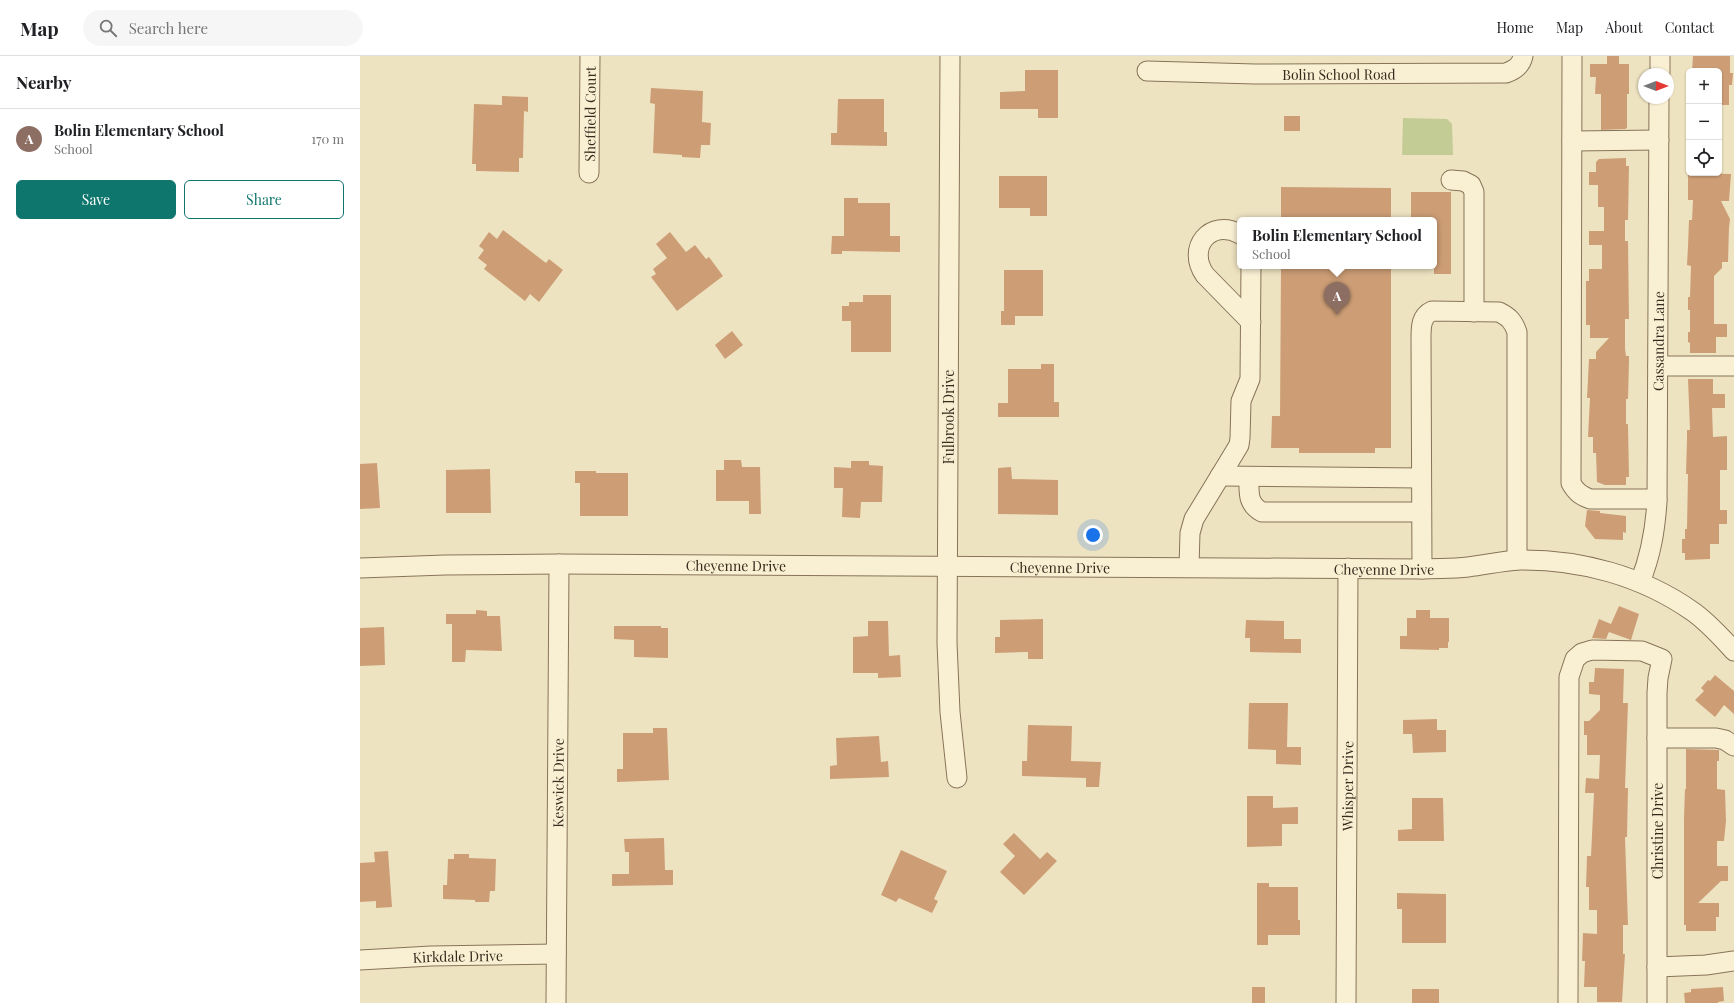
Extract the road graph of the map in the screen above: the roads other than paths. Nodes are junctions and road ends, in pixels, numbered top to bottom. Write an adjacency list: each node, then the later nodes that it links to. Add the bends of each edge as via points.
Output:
1 (590, 56): 11 (street, Sheffield Court)
2 (950, 56): 26 (street, Fulbrook Drive)
3 (1523, 56): 7 (street, Bolin School Road, via 1520,65 1506,73 1255,74)
4 (1572, 56): 10 (street)
5 (1660, 56): 6 (street)
6 (1660, 68)
7 (1147, 71)
8 (1659, 104): 9 (street, Cassandra Lane)
9 (1659, 140): 10 (street); 17 (street, Cassandra Lane)
10 (1572, 141): 22 (street, via 1571,483 1580,495 1590,499)
11 (589, 173)
12 (1451, 180): 15 (street, via 1471,185 1474,192)
13 (1237, 232): 16 (street, via 1224,229 1215,230 1207,235 1201,242 1197,259 1205,275)
14 (1251, 269): 16 (street)
15 (1474, 312): 21 (street, via 1432,311 1426,314 1422,323); 24 (street, via 1498,312 1508,316 1514,322 1517,332)
16 (1251, 322): 19 (street, via 1250,379 1241,401 1239,445)
17 (1658, 366): 18 (street); 22 (street, Cassandra Lane)
18 (1734, 366)
19 (1220, 476): 20 (street); 28 (street, via 1194,519 1190,533)
20 (1248, 477): 21 (street); 23 (street, via 1249,498 1256,509 1262,512)
21 (1422, 478): 23 (street)
22 (1657, 499): 31 (street, Cassandra Lane, via 1649,561)
23 (1422, 512): 30 (street)
24 (1517, 560): 30 (street, Cheyenne Drive, via 1460,568); 31 (street, Cheyenne Drive, via 1574,564)
25 (559, 564): 26 (street, Cheyenne Drive); 27 (street, Cheyenne Drive, via 452,564); 36 (street, Keswick Drive)
26 (948, 566): 28 (street, Cheyenne Drive); 35 (street, Fulbrook Drive, via 948,677)
27 (360, 568)
28 (1189, 568): 29 (street, Cheyenne Drive)
29 (1348, 568): 30 (street, Cheyenne Drive); 41 (street, Whisper Drive)
30 (1422, 569)
31 (1640, 582): 32 (street, Cheyenne Drive, via 1692,612)
32 (1734, 651)
33 (1657, 738): 34 (street, via 1716,738); 39 (street, Christine Drive); 42 (street, Christine Drive, via 1657,694 1662,659 1642,651 1592,650 1582,653 1575,659 1569,677)
34 (1734, 746)
35 (957, 778)
36 (556, 954): 37 (street, Kirkdale Drive); 40 (street, Keswick Drive)
37 (360, 960)
38 (1734, 961): 39 (street)
39 (1657, 967): 43 (street, Christine Drive)
40 (556, 1003)
41 (1346, 1003)
42 (1568, 1003)
43 (1657, 1003)

